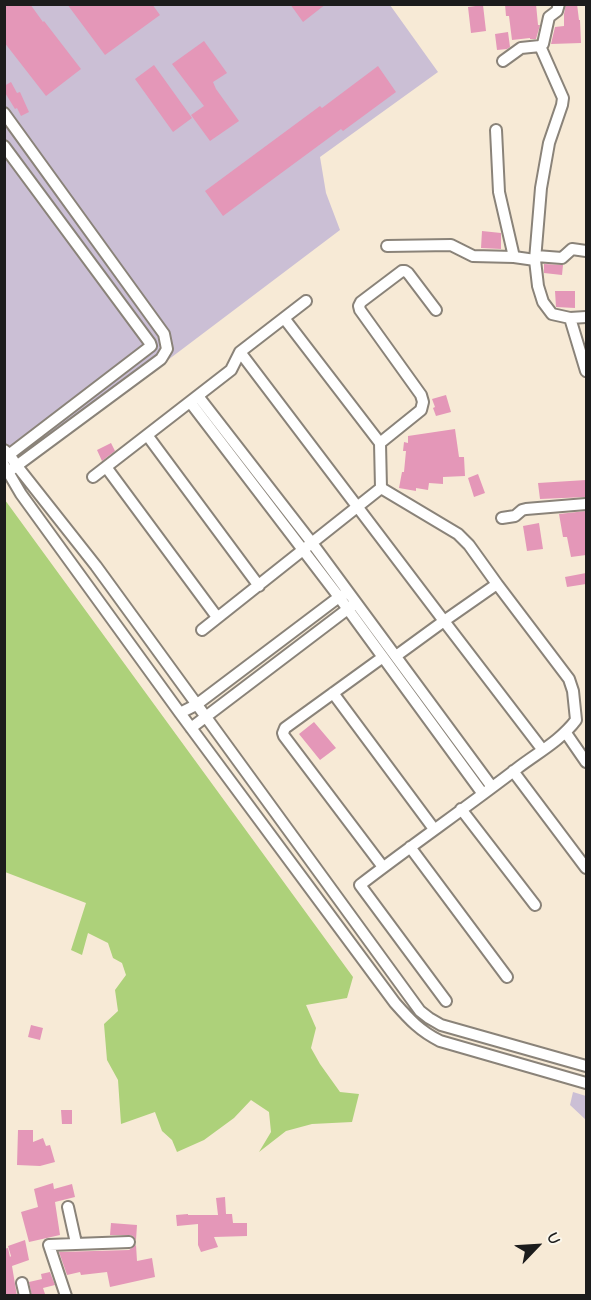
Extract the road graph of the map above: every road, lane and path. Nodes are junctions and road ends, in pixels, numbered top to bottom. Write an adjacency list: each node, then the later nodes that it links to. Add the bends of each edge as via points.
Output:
1 (559, 4): 2 (street, via 549,17)
2 (540, 46): 3 (street, via 521,48); 10 (street, via 563,98 541,188)
3 (503, 61)
4 (4, 112): 16 (street, via 164,334)
5 (496, 130): 9 (street, via 499,192)
6 (4, 146): 17 (street)
7 (387, 246): 9 (street, via 451,245 473,256)
8 (586, 251): 10 (street, via 572,249 562,258)
9 (514, 257): 10 (street)
10 (536, 258): 15 (street, via 543,302 552,314)
11 (306, 301): 14 (street)
12 (436, 310): 22 (street, via 405,271 359,306 423,402 422,410)
13 (586, 317): 15 (street)
14 (284, 318): 18 (street); 22 (street)
15 (570, 318): 19 (street)
16 (166, 345): 17 (street); 25 (street, via 160,359)
17 (152, 346): 23 (street)
18 (240, 352): 20 (street, via 231,370); 29 (street)
19 (586, 371)
20 (194, 399): 21 (street); 31 (street)
21 (147, 435): 24 (street); 33 (street)
22 (380, 443): 27 (street)
23 (6, 454): 25 (street)
24 (106, 467): 26 (street); 36 (street)
25 (8, 469): 42 (street, via 96,566); 43 (street, via 21,494)
26 (93, 477)
27 (381, 488): 29 (street); 32 (street, via 458,534)
28 (586, 504): 30 (street, via 526,508)
29 (359, 507): 31 (street); 37 (street)
30 (502, 518)
31 (308, 547): 33 (street); 34 (street)
32 (497, 584): 37 (street); 46 (street, via 569,679 576,720)
33 (259, 586): 36 (street)
34 (344, 595): 35 (street); 42 (street)
35 (352, 606): 39 (street); 40 (street); 44 (street)
36 (217, 617): 38 (street)
37 (444, 621): 39 (street); 47 (street)
38 (202, 630)
39 (396, 656): 50 (street)
40 (383, 657): 41 (street); 50 (street)
41 (333, 693): 52 (street); 54 (street, via 283,733)
42 (196, 705): 43 (street); 44 (street)
43 (180, 713): 45 (street)
44 (205, 717): 45 (street); 59 (street, via 420,1011 441,1025)
45 (191, 728): 60 (street, via 413,1024 440,1041)
46 (566, 733): 47 (street); 48 (street)
47 (542, 749): 49 (street)
48 (586, 762)
49 (513, 771): 50 (street); 55 (street)
50 (488, 791): 51 (street)
51 (461, 809): 52 (street); 56 (street)
52 (434, 829): 53 (street)
53 (410, 847): 54 (street); 57 (street)
54 (383, 867): 58 (street, via 360,885)
55 (586, 868)
56 (535, 905)
57 (507, 977)
58 (446, 1001)
59 (586, 1066)
60 (586, 1083)
61 (68, 1207): 63 (street)
62 (129, 1242): 63 (street)
63 (76, 1243): 66 (street, via 49,1245)
64 (22, 1283): 65 (street)
65 (25, 1296)
66 (66, 1296)

